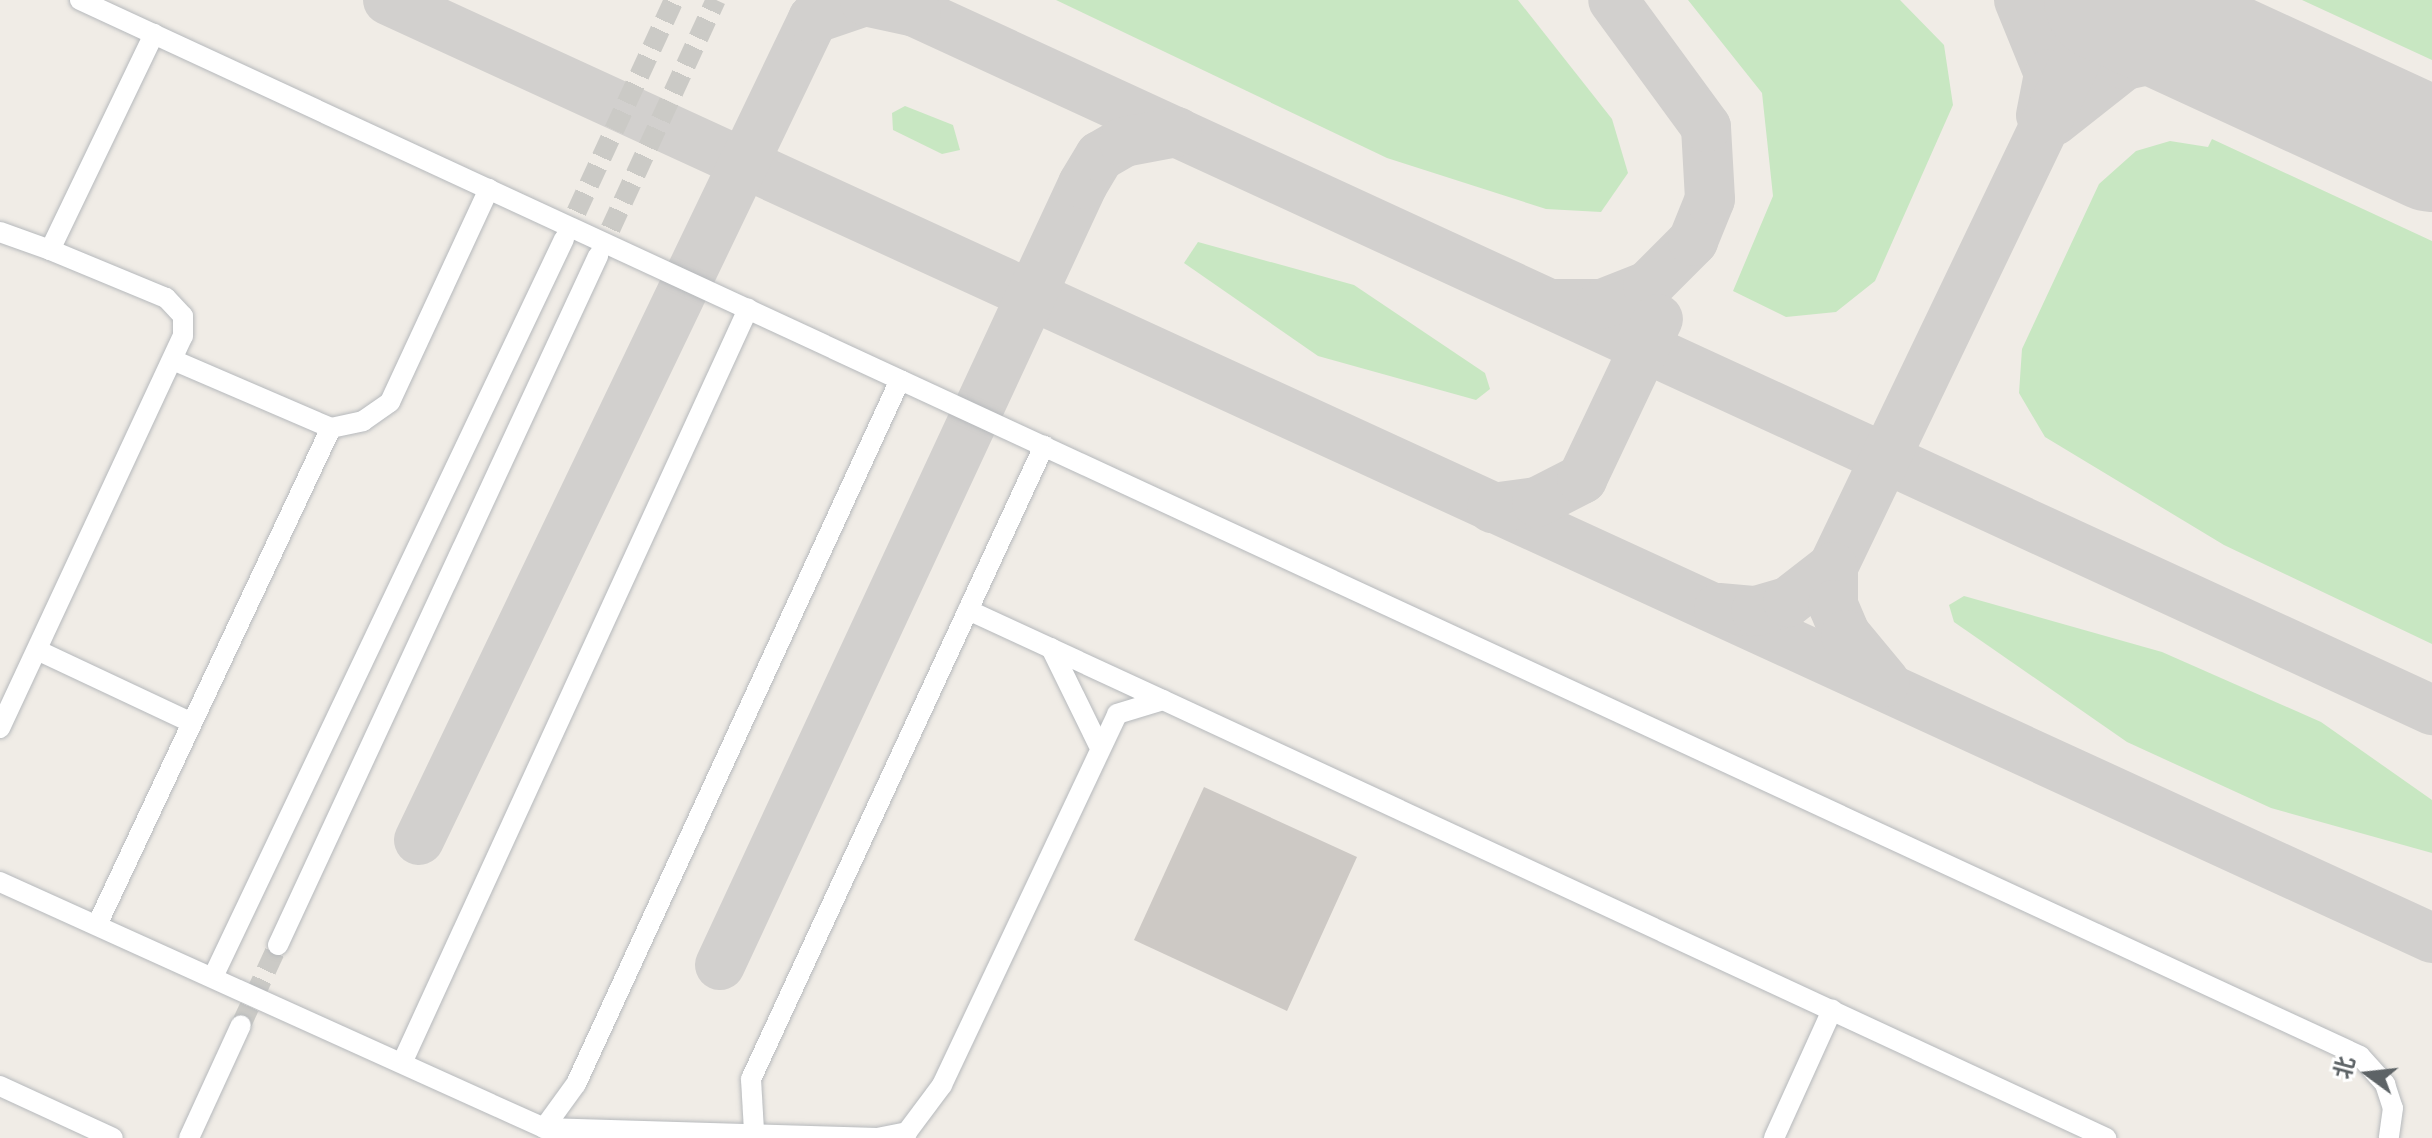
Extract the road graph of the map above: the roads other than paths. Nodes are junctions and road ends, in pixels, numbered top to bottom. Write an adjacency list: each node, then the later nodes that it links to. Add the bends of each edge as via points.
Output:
1 (80, 0): 2 (street)
2 (154, 34): 3 (street); 6 (street)
3 (489, 189): 8 (street); 11 (street, via 390,402 363,421)
4 (0, 232): 6 (street)
5 (564, 239): 23 (street)
6 (50, 250): 9 (street, via 166,298 183,316)
7 (598, 256): 22 (street)
8 (748, 309): 10 (street); 26 (street)
9 (173, 360): 11 (street); 15 (street)
10 (900, 380): 12 (street); 28 (street, via 576,1084)
11 (331, 428): 17 (street)
12 (1044, 446): 13 (street); 34 (street, via 2360,1056 2385,1084 2393,1108)
13 (968, 610): 14 (street); 29 (street, via 751,1079)
14 (1051, 648): 16 (street); 19 (street)
15 (37, 650): 17 (street); 18 (street)
16 (1163, 700): 19 (street, via 1117,714); 24 (street)
17 (192, 723): 21 (street)
18 (0, 728)
19 (1098, 744): 29 (street, via 925,1115 907,1132 877,1138)
20 (0, 882): 21 (street)
21 (97, 925): 23 (street)
22 (278, 945)
23 (213, 977): 26 (street)
24 (1832, 1010): 32 (street); 33 (street)
25 (241, 1025): 31 (street)
26 (402, 1063): 28 (street)
27 (0, 1086): 30 (street)
28 (544, 1128): 29 (street)
29 (754, 1131)
30 (113, 1138)
31 (189, 1138)
32 (1774, 1138)
33 (2106, 1138)
34 (2389, 1138)

